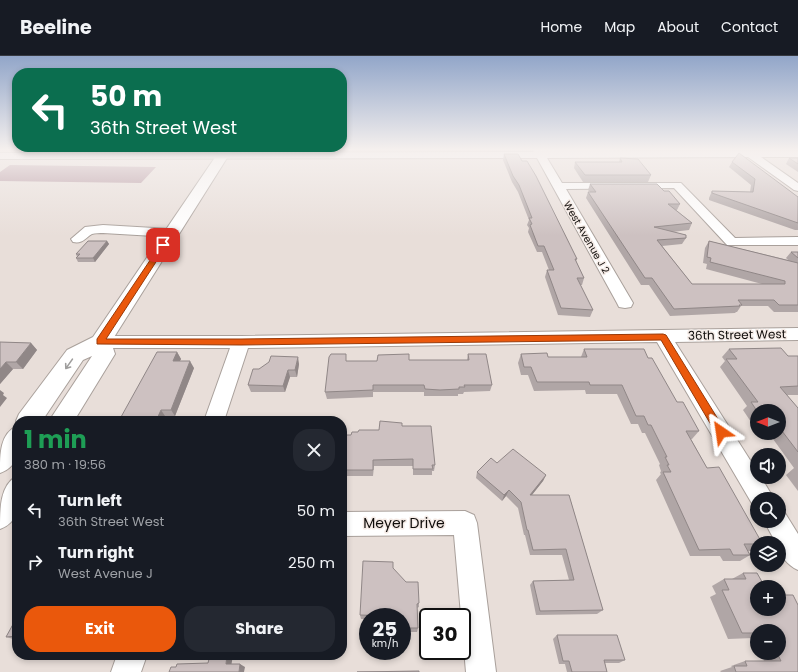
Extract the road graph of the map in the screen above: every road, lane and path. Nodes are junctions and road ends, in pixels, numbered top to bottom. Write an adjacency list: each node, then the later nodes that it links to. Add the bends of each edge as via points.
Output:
1 (208, 179): 6 (main road)
2 (554, 179): 4 (street, West Avenue J 2)
3 (785, 179): 5 (street)
4 (558, 186): 8 (street, via 676,185 732,242); 9 (street, West Avenue J 2)
5 (798, 188)
6 (171, 233): 7 (street, via 97,229 90,230); 12 (main road)
7 (78, 239)
8 (798, 241)
9 (625, 303)
10 (798, 334): 11 (street, 36th Street West)
11 (663, 337): 13 (street, 36th Street West); 19 (street)
12 (100, 342): 13 (street, 36th Street West); 14 (main road, one-way to 14, via 75,355); 15 (main road, via 104,354)
13 (241, 342): 16 (street)
14 (32, 416)
15 (64, 416)
16 (216, 416)
17 (12, 444): 18 (main road)
18 (0, 461)
19 (758, 492)
20 (12, 497): 21 (main road)
21 (0, 515)
22 (347, 524): 27 (street, Meyer Drive, via 465,523)
23 (780, 528): 24 (street)
24 (798, 557)
25 (130, 660): 26 (street)
26 (126, 672)
27 (481, 672)

